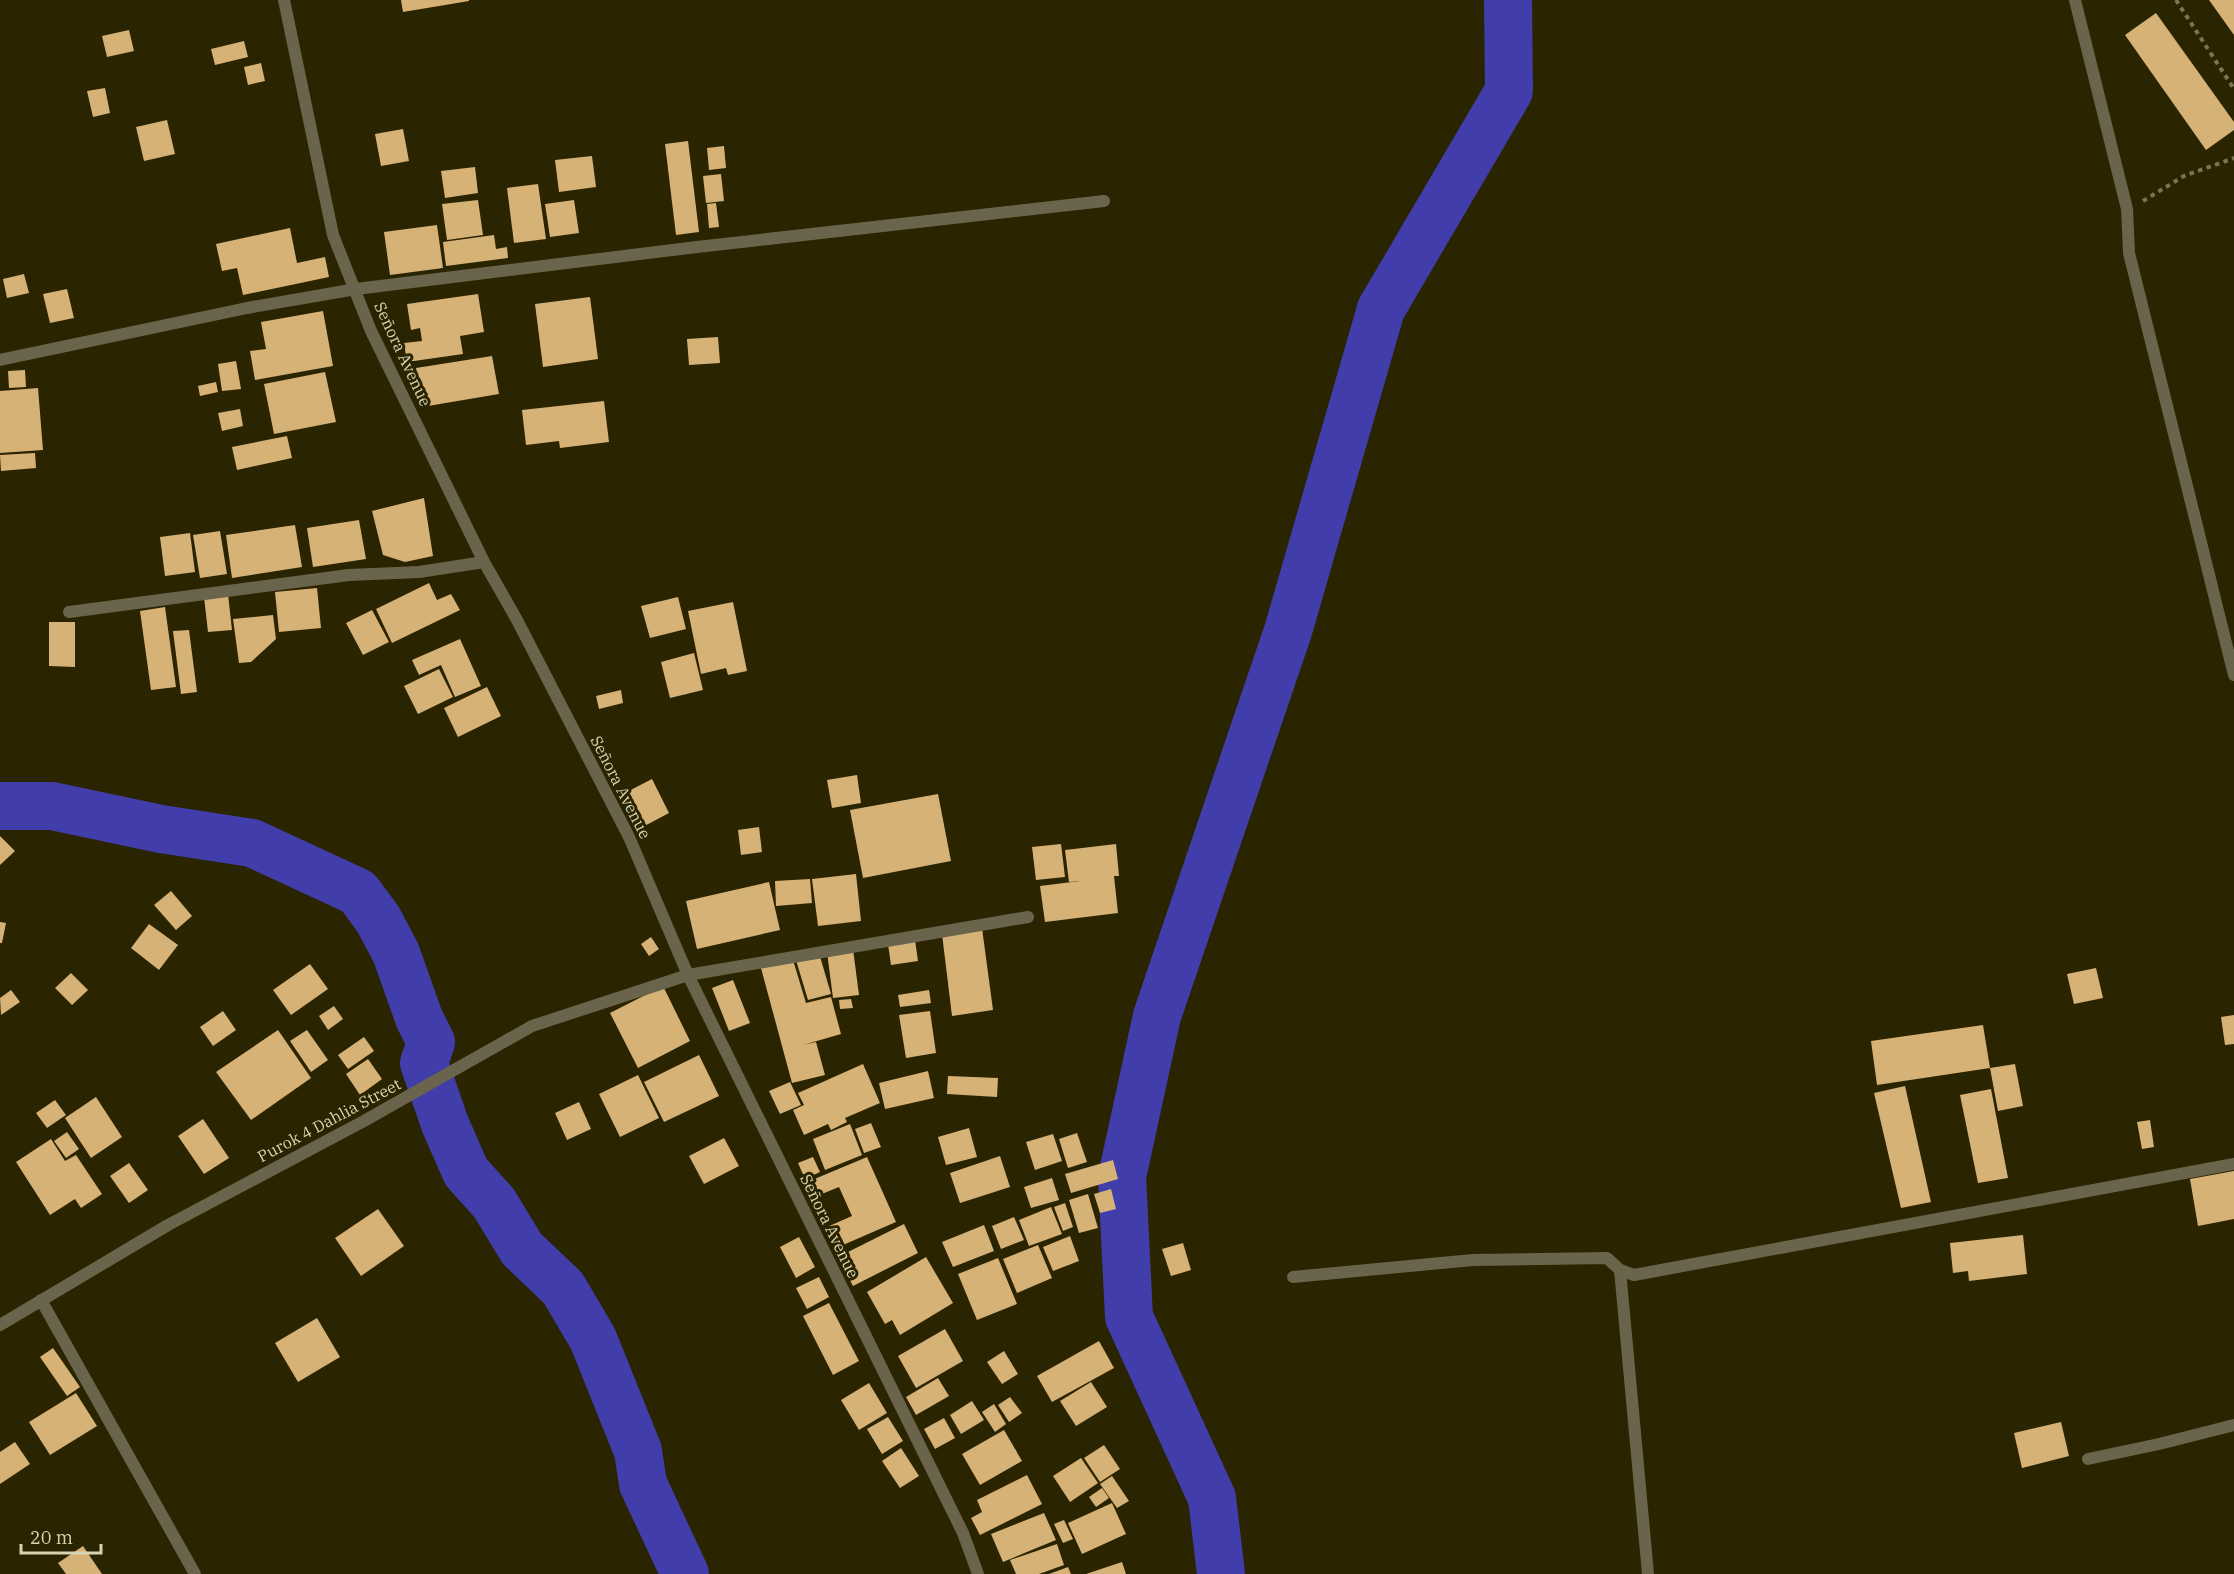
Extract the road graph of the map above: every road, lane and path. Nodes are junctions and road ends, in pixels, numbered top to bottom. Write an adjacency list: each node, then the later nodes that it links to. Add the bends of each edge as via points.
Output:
1 (284, 0): 8 (street, Señora Avenue, via 333,235)
2 (2075, 0): 7 (street)
3 (2176, 0): 4 (path)
4 (2234, 89)
5 (2234, 158): 7 (path, via 2184,176)
6 (1104, 201): 8 (street)
7 (2127, 209): 12 (street, via 2129,253)
8 (356, 289): 9 (street); 10 (street, Señora Avenue, via 371,331)
9 (0, 360)
10 (484, 562): 11 (street, via 418,572 349,575); 14 (street, Señora Avenue, via 629,837)
11 (69, 612)
12 (2234, 675)
13 (1028, 917): 14 (street, Purok 4 Dahlia Street)
14 (688, 975): 18 (street, Purok 4 Dahlia Street, via 532,1026 168,1225); 23 (street, Señora Avenue, via 963,1533)
15 (2234, 1164): 16 (street, via 1634,1275)
16 (1620, 1270): 17 (street, via 1607,1258 1473,1260); 24 (street)
17 (1293, 1277)
18 (41, 1300): 19 (street, Purok 4 Dahlia Street); 22 (street)
19 (0, 1325)
20 (2234, 1425): 21 (street)
21 (2088, 1459)
22 (195, 1574)
23 (978, 1574)
24 (1648, 1574)

